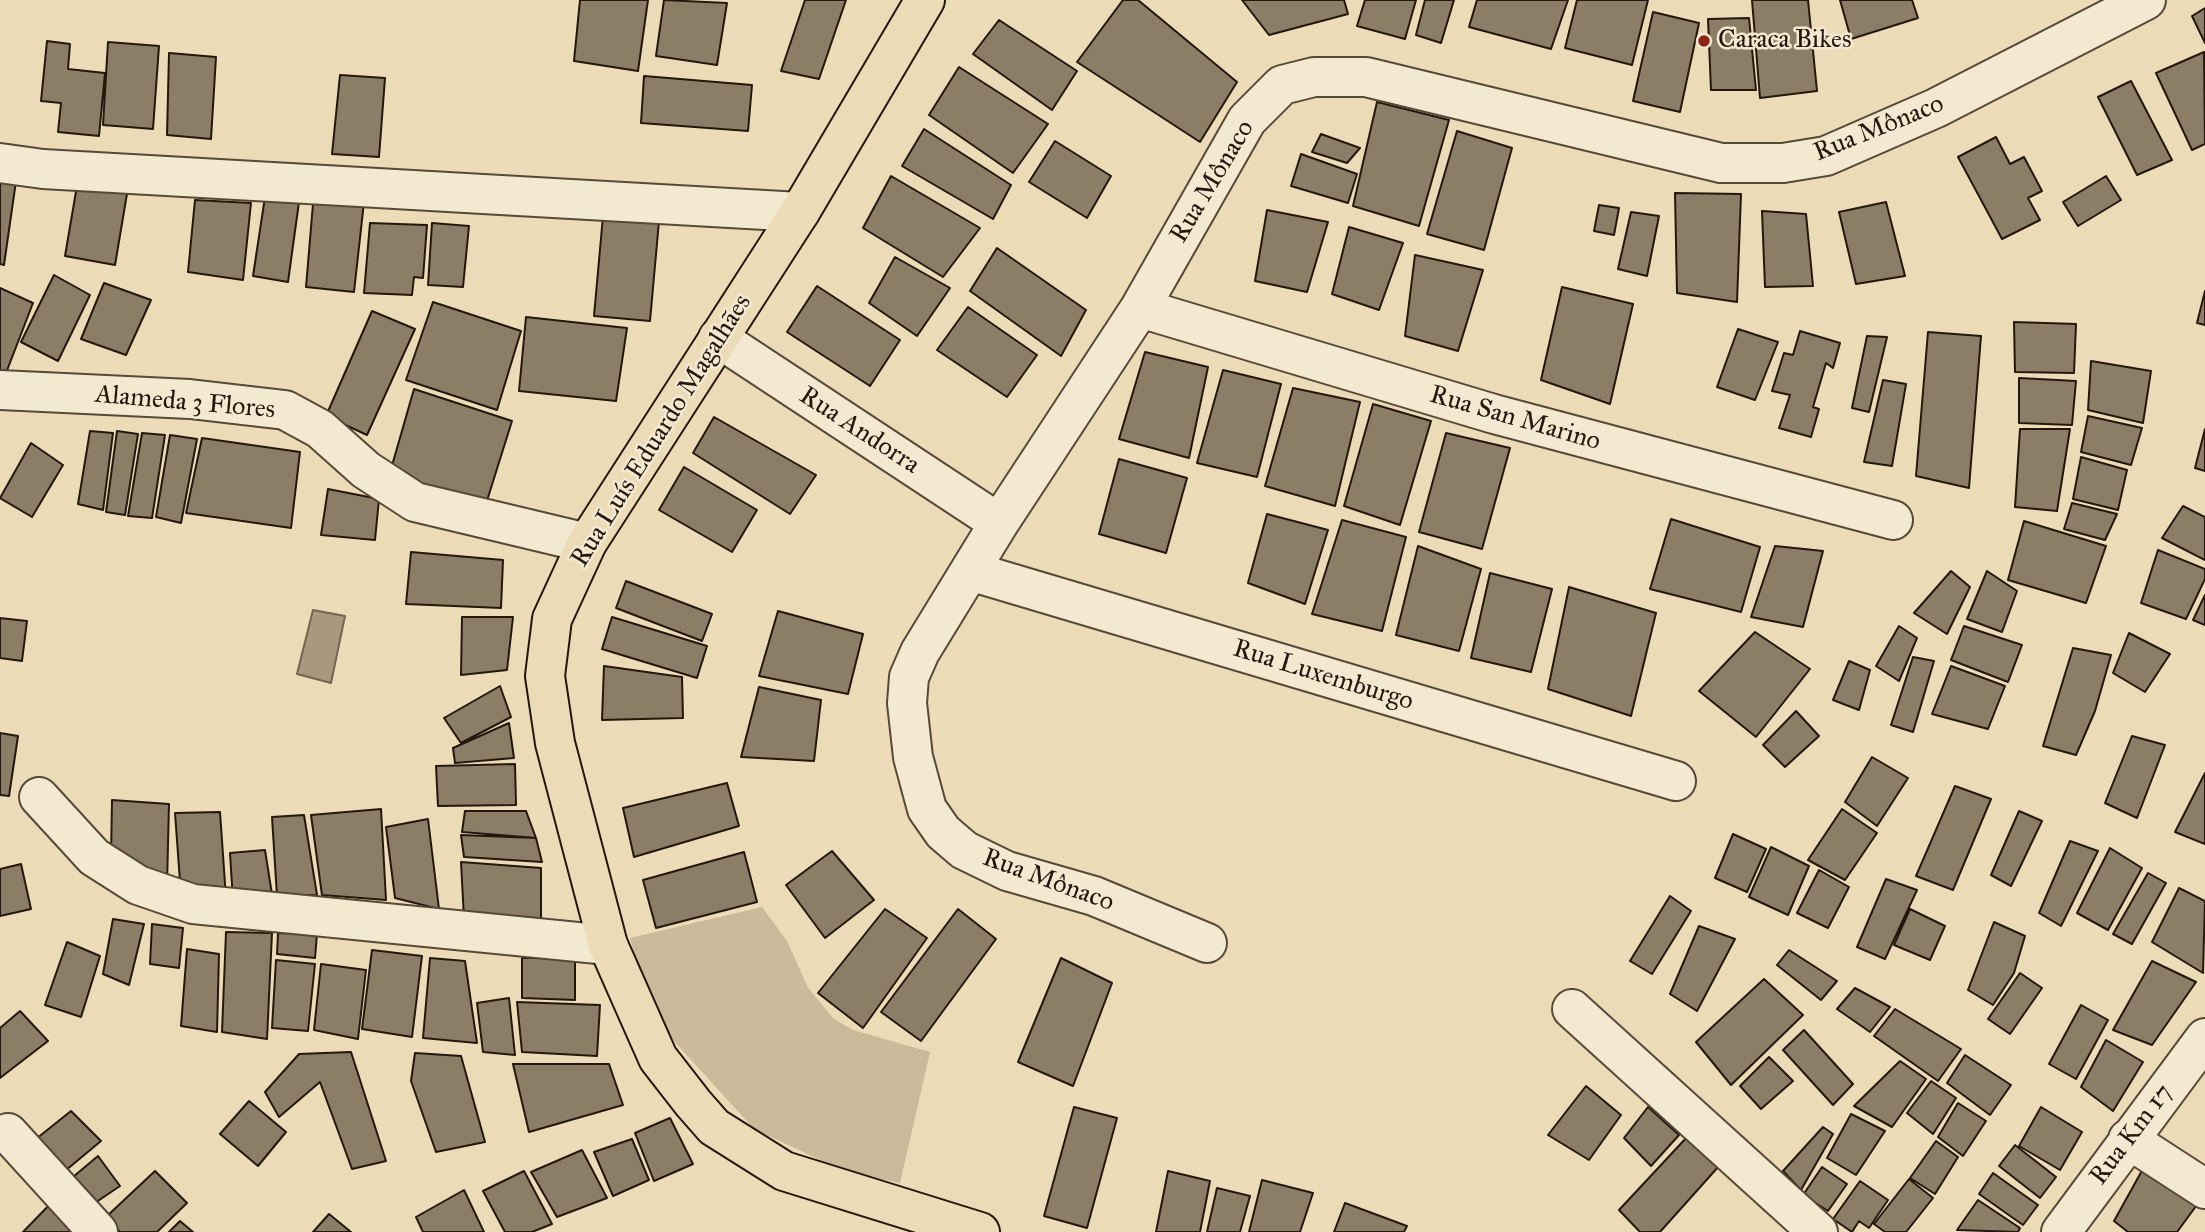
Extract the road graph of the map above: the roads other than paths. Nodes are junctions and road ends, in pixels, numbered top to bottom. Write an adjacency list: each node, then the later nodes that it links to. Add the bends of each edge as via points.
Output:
1 (925, 0): 4 (main road, Rua Luís Eduardo Magalhães)
2 (2146, 0): 5 (street, Rua Mônaco, via 1936,108 1826,156 1783,163 1721,163 1677,154 1366,77 1314,77 1282,85 1247,120)
3 (0, 163): 4 (street)
4 (800, 212): 6 (main road, Rua Luís Eduardo Magalhães)
5 (1140, 308): 8 (street, Rua San Marino, via 1494,414); 9 (street, Rua Mônaco)
6 (718, 338): 9 (street, Rua Andorra); 10 (main road, Rua Luís Eduardo Magalhães)
7 (0, 390): 10 (street, Alameda 3 Flores, via 190,398 285,410 320,429 366,470 415,502)
8 (1893, 520)
9 (999, 523): 11 (street, Rua Mônaco)
10 (587, 543): 15 (main road, Rua Luís Eduardo Magalhães, via 552,619 545,676 555,743)
11 (970, 571): 12 (street, Rua Luxemburgo); 14 (street, Rua Mônaco, via 909,677 908,725 927,810 964,850 997,866 1094,896)
12 (1676, 781)
13 (39, 797): 15 (street, via 94,857 138,885 193,904)
14 (1207, 943)
15 (608, 945): 22 (main road, Rua Luís Eduardo Magalhães, via 658,1058 714,1127 784,1171)
16 (1572, 1009): 23 (street)
17 (2205, 1038): 19 (street, Rua Km 17)
18 (8, 1133): 21 (street)
19 (2128, 1139): 20 (street); 24 (street, Rua Km 17)
20 (2205, 1189)
21 (98, 1232)
22 (980, 1232)
23 (1818, 1232)
24 (2061, 1232)

